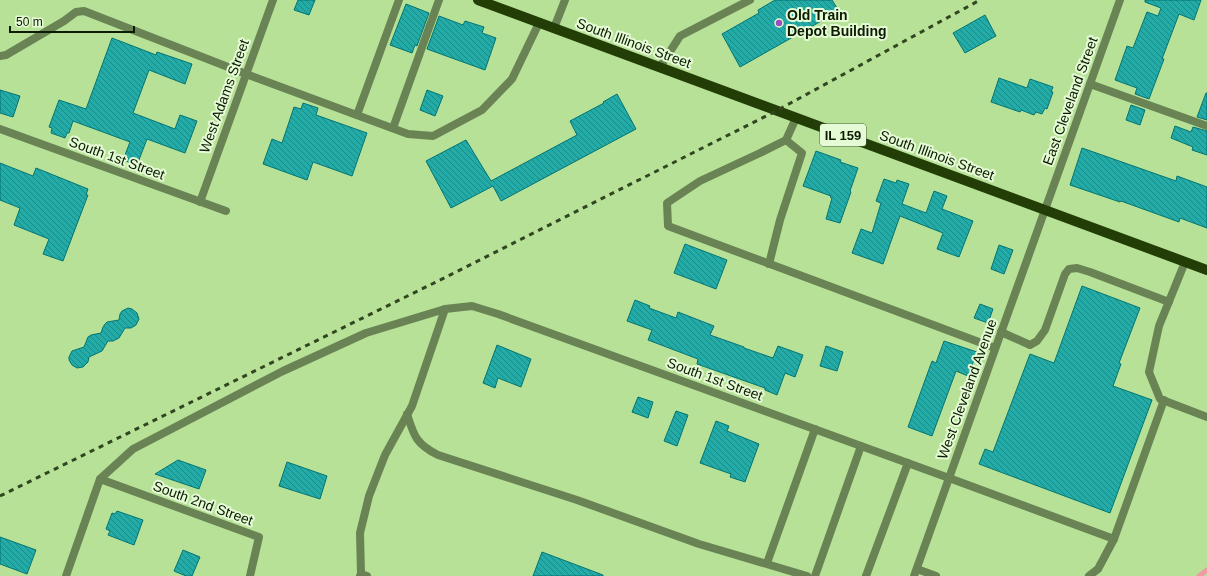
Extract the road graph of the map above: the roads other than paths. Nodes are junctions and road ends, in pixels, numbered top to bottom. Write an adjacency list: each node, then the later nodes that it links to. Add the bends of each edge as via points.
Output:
1 (273, 0): 12 (street, West Adams Street)
2 (399, 0): 14 (street)
3 (439, 0): 17 (street)
4 (478, 0): 8 (main road, South Illinois Street / IL 159)
5 (565, 0): 9 (street)
6 (750, 0): 11 (street, via 680,36)
7 (1120, 0): 13 (street, East Cleveland Street)
8 (539, 23): 9 (main road, South Illinois Street / IL 159); 17 (street, via 512,79 482,110 433,136 408,134)
9 (554, 28): 11 (main road, South Illinois Street / IL 159)
10 (0, 56): 12 (street, via 6,55 76,12 84,11)
11 (660, 67): 15 (main road, South Illinois Street / IL 159)
12 (246, 74): 14 (street); 20 (street, West Adams Street)
13 (1090, 84): 16 (street); 21 (street, East Cleveland Street)
14 (357, 115): 17 (street)
15 (796, 118): 19 (street); 21 (main road, South Illinois Street / IL 159)
16 (1207, 126)
17 (394, 128)
18 (0, 129): 20 (street, South 1st Street)
19 (786, 140): 24 (street, via 802,153 780,220); 24 (street, via 700,181 667,204 668,226)
20 (200, 202): 22 (street, South 1st Street)
21 (1045, 210): 23 (main road, South Illinois Street / IL 159); 28 (street, West Cleveland Avenue)
22 (226, 211)
23 (1185, 262): 25 (main road, South Illinois Street / IL 159); 26 (street)
24 (770, 264): 29 (street)
25 (1207, 270)
26 (1169, 302): 28 (street, via 1090,272 1077,268 1069,269 1045,330 1037,341 1030,345); 30 (street, via 1159,326 1149,372 1160,399)
27 (446, 309): 31 (street); 33 (street, South 1st Street, via 472,306 498,314); 37 (street, via 366,333 283,371 133,449)
28 (1001, 332): 29 (street, West Cleveland Avenue)
29 (996, 348): 36 (street, West Cleveland Avenue)
30 (1164, 400): 32 (street); 38 (street)
31 (407, 414): 39 (street, via 414,435 421,445 438,455 577,500 699,544); 41 (street, via 385,455 369,496 360,533)
32 (1207, 417)
33 (815, 429): 34 (street, South 1st Street); 39 (street)
34 (861, 446): 35 (street, South 1st Street); 45 (street)
35 (908, 463): 36 (street, South 1st Street); 46 (street)
36 (949, 478): 38 (street, South 1st Street); 40 (street, West Cleveland Avenue)
37 (100, 479): 42 (street); 43 (street, South 2nd Street, via 259,537)
38 (1114, 539): 48 (street, via 1098,569)
39 (767, 563): 44 (street)
40 (916, 572): 47 (street)
41 (363, 575)
42 (66, 576)
43 (250, 576)
44 (807, 576)
45 (815, 576)
46 (866, 576)
47 (936, 576)
48 (1089, 576)

